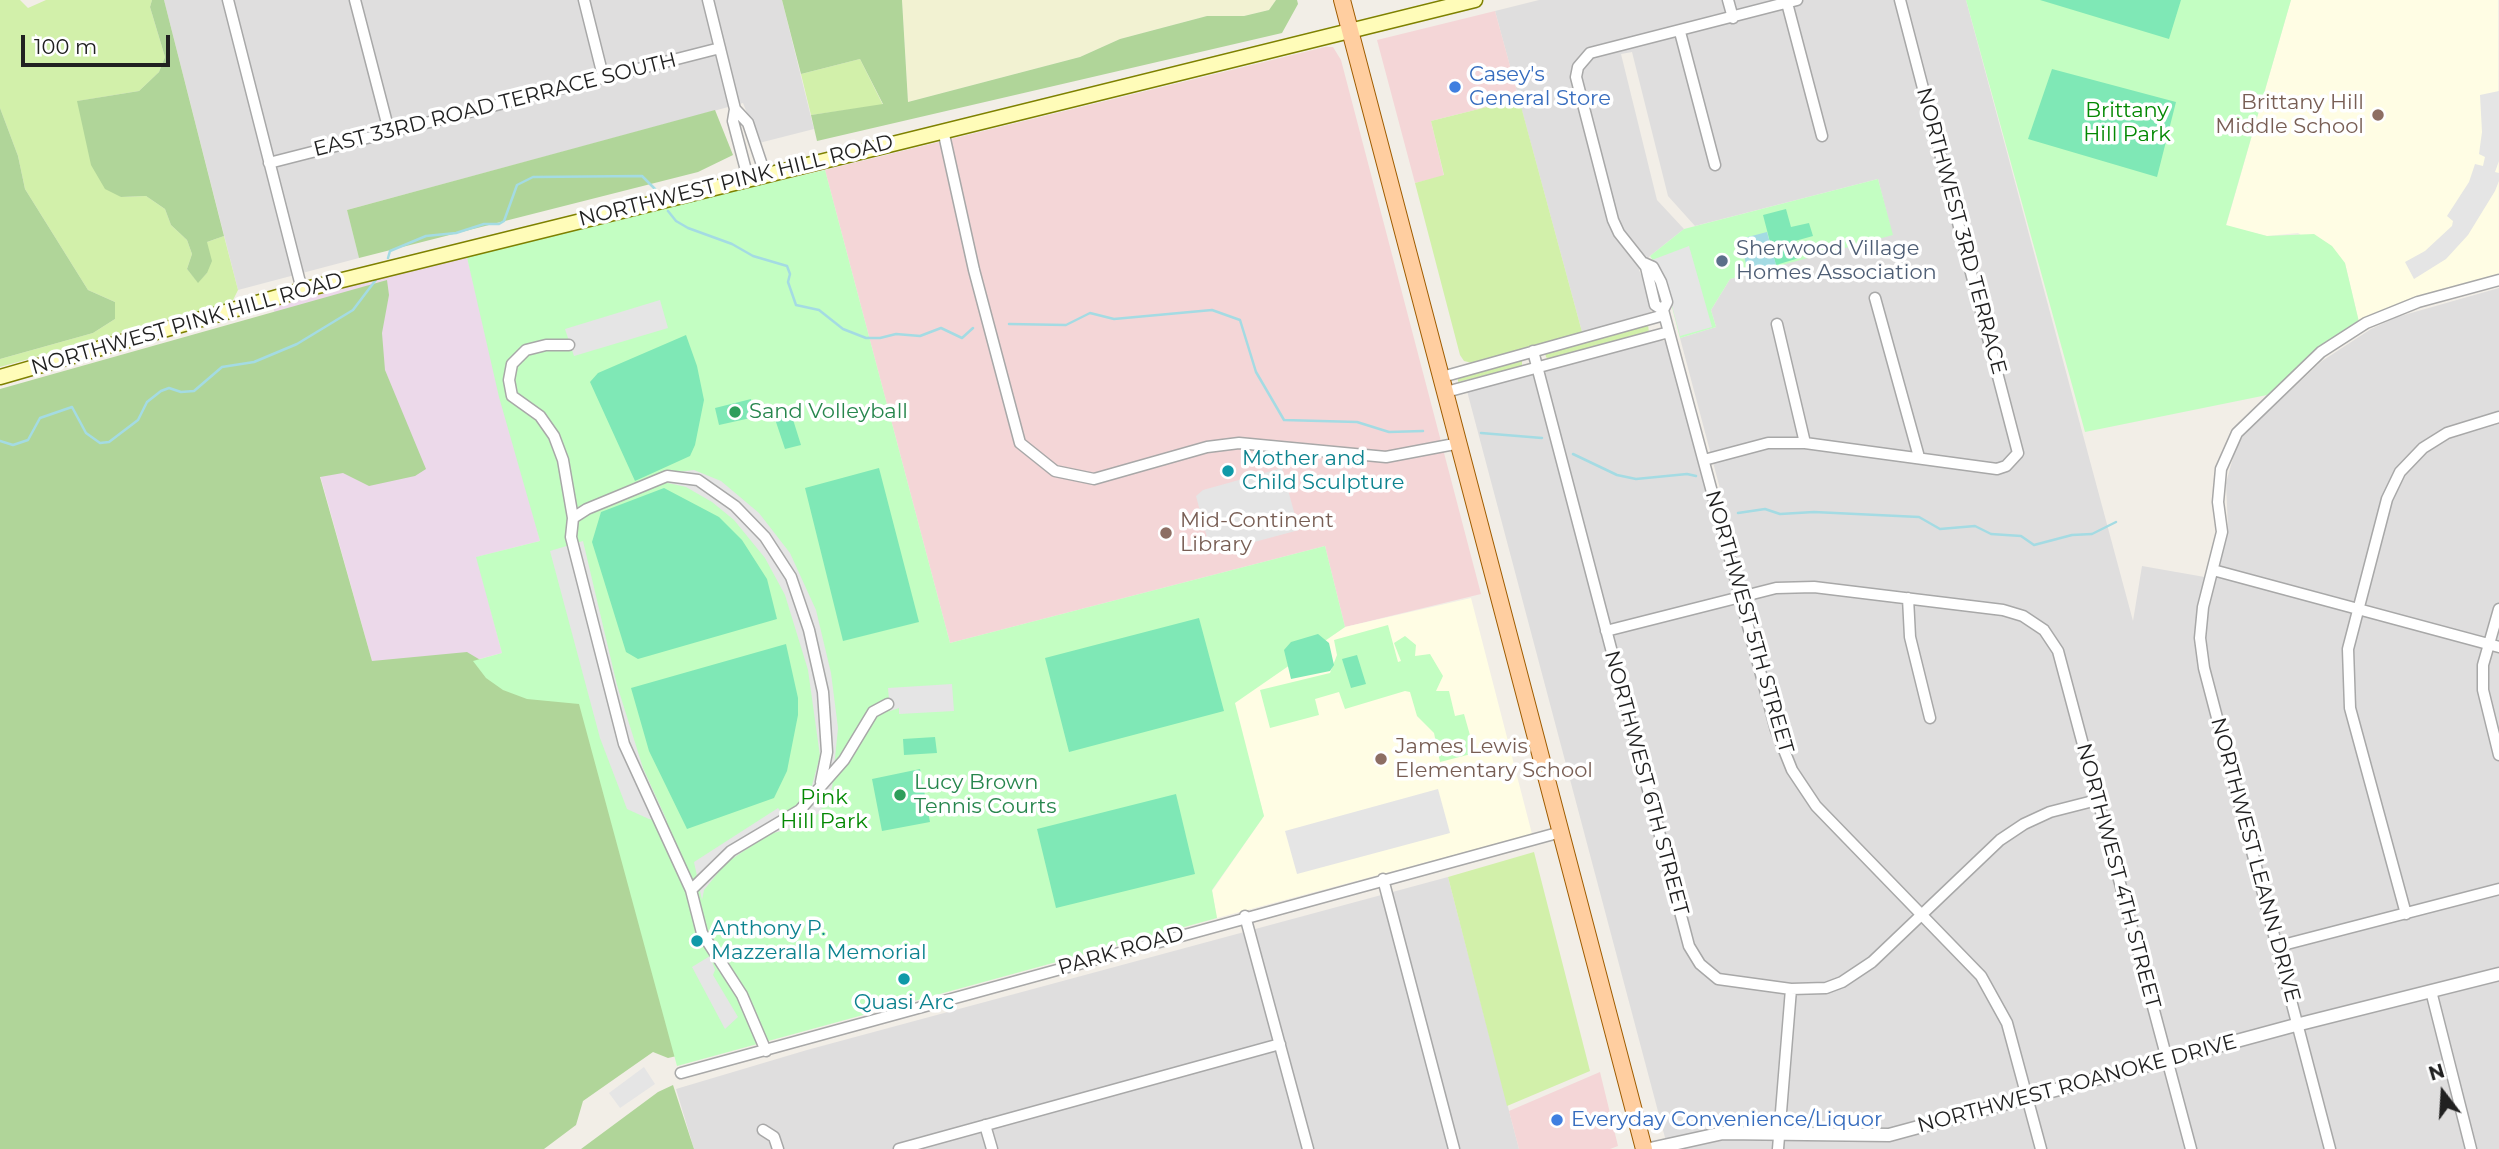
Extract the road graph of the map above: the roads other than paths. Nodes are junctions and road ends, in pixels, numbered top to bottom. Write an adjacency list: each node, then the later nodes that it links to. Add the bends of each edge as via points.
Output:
1 (228, 0): 19 (street)
2 (355, 0): 17 (street)
3 (584, 0): 14 (street)
4 (708, 0): 13 (street)
5 (1342, 0): 11 (main road)
6 (1475, 0): 11 (main road, NORTHWEST PINK HILL ROAD)
7 (1728, 0): 10 (street)
8 (1900, 0): 37 (street, NORTHWEST 3RD TERRACE, via 2018,443 2012,461 1997,468)
9 (1792, 1): 10 (street); 18 (street)
10 (1733, 18): 12 (street)
11 (1350, 30): 16 (main road, NORTHWEST PINK HILL ROAD); 33 (main road)
12 (1680, 32): 20 (street); 26 (street, NORTHWEST 5TH STREET, via 1590,53 1578,66 1576,77 1613,220 1643,262 1653,267 1667,302)
13 (720, 48): 14 (street, EAST 33RD ROAD TERRACE SOUTH); 15 (street)
14 (603, 76): 17 (street, EAST 33RD ROAD TERRACE SOUTH)
15 (735, 109): 21 (street, via 748,122); 22 (street, via 733,121)
16 (943, 130): 21 (main road, NORTHWEST PINK HILL ROAD); 35 (street, via 1020,443 1055,471 1094,478 1207,447 1239,443 1386,457)
17 (389, 131): 19 (street, EAST 33RD ROAD TERRACE SOUTH)
18 (1822, 136)
19 (269, 163): 24 (street)
20 (1715, 165)
21 (765, 174): 22 (main road, NORTHWEST PINK HILL ROAD)
22 (748, 178): 24 (main road, NORTHWEST PINK HILL ROAD)
23 (2499, 280): 40 (street, NORTHWEST LEANN DRIVE, via 2418,302 2366,323 2321,352 2237,433 2221,469 2218,502 2222,532)
24 (302, 290): 32 (main road, NORTHWEST PINK HILL ROAD)
25 (1875, 299): 37 (street)
26 (1663, 312): 28 (street, NORTHWEST 5TH STREET); 30 (street)
27 (1777, 324): 36 (street)
28 (1669, 331): 31 (street); 38 (street, NORTHWEST 5TH STREET)
29 (569, 345): 39 (street, via 526,350 512,364 509,380 512,396 540,416 554,436 564,460)
30 (1533, 351): 31 (street, NORTHWEST 6TH STREET); 33 (street)
31 (1537, 367): 33 (street); 45 (street, NORTHWEST 6TH STREET)
32 (0, 377)
33 (1444, 384): 35 (main road)
34 (2499, 417): 43 (street, via 2447,433 2423,448 2400,472 2387,499)
35 (1460, 443): 52 (main road)
36 (1805, 443): 37 (street); 38 (street, via 1768,443)
37 (1919, 457)
38 (1704, 460): 41 (street, NORTHWEST 5TH STREET)
39 (573, 518): 50 (street, via 667,476 698,481 734,506 765,537 790,577 809,630 823,692 828,752); 55 (street, via 571,537 624,744)
40 (2213, 570): 43 (street); 59 (street, NORTHWEST LEANN DRIVE, via 2200,638 2204,668)
41 (1740, 596): 42 (street, via 1776,588 1814,587); 45 (street); 57 (street, NORTHWEST 5TH STREET, via 1776,730 1792,770 1816,806)
42 (1908, 598): 48 (street, via 1910,637); 51 (street, NORTHWEST 4TH STREET, via 2003,610 2044,630 2058,651)
43 (2359, 608): 46 (street); 56 (street, via 2348,649 2350,708)
44 (2499, 609): 46 (street)
45 (1606, 632): 61 (street, NORTHWEST 6TH STREET, via 1689,946 1700,964 1718,979)
46 (2494, 646): 49 (street, via 2483,665 2483,690)
47 (888, 704): 50 (street, via 873,712 844,760)
48 (1930, 719)
49 (2499, 755)
50 (821, 783): 55 (street, via 800,810 731,851)
51 (2097, 800): 57 (street, NORTHWEST 6TH STREET, via 2024,824 2000,840); 66 (street, NORTHWEST 4TH STREET)
52 (1561, 832): 53 (street, PARK ROAD); 77 (main road)
53 (1383, 879): 58 (street, PARK ROAD); 76 (street)
54 (2499, 889): 56 (street)
55 (691, 890): 65 (street, via 702,933 742,995)
56 (2406, 914): 59 (street)
57 (1922, 915): 61 (street, NORTHWEST 6TH STREET, via 1857,975 1826,988); 68 (street, NORTHWEST 5TH STREET, via 1981,976 1994,998 2007,1023)
58 (1245, 916): 64 (street); 65 (street, PARK ROAD)
59 (2279, 946): 63 (street, NORTHWEST LEANN DRIVE)
60 (2499, 974): 62 (street, NORTHWEST ROANOKE DRIVE)
61 (1791, 989): 71 (street)
62 (2431, 991): 63 (street, NORTHWEST ROANOKE DRIVE); 83 (street)
63 (2299, 1024): 66 (street, NORTHWEST ROANOKE DRIVE); 82 (street, NORTHWEST LEANN DRIVE)
64 (1280, 1044): 69 (street); 75 (street)
65 (766, 1051): 67 (street, PARK ROAD)
66 (2166, 1059): 68 (street, NORTHWEST ROANOKE DRIVE); 81 (street, NORTHWEST 4TH STREET)
67 (681, 1073)
68 (2027, 1096): 71 (street, NORTHWEST ROANOKE DRIVE, via 1889,1135); 80 (street, NORTHWEST 5TH STREET)
69 (985, 1125): 73 (street); 74 (street)
70 (762, 1130): 72 (street, via 774,1137)
71 (1781, 1132): 78 (street, NORTHWEST ROANOKE DRIVE, via 1723,1133); 79 (street)
72 (778, 1149)
73 (899, 1149)
74 (992, 1149)
75 (1308, 1149)
76 (1454, 1149)
77 (1644, 1149)
78 (1650, 1149)
79 (1779, 1149)
80 (2041, 1149)
81 (2191, 1149)
82 (2330, 1149)
83 (2472, 1149)

